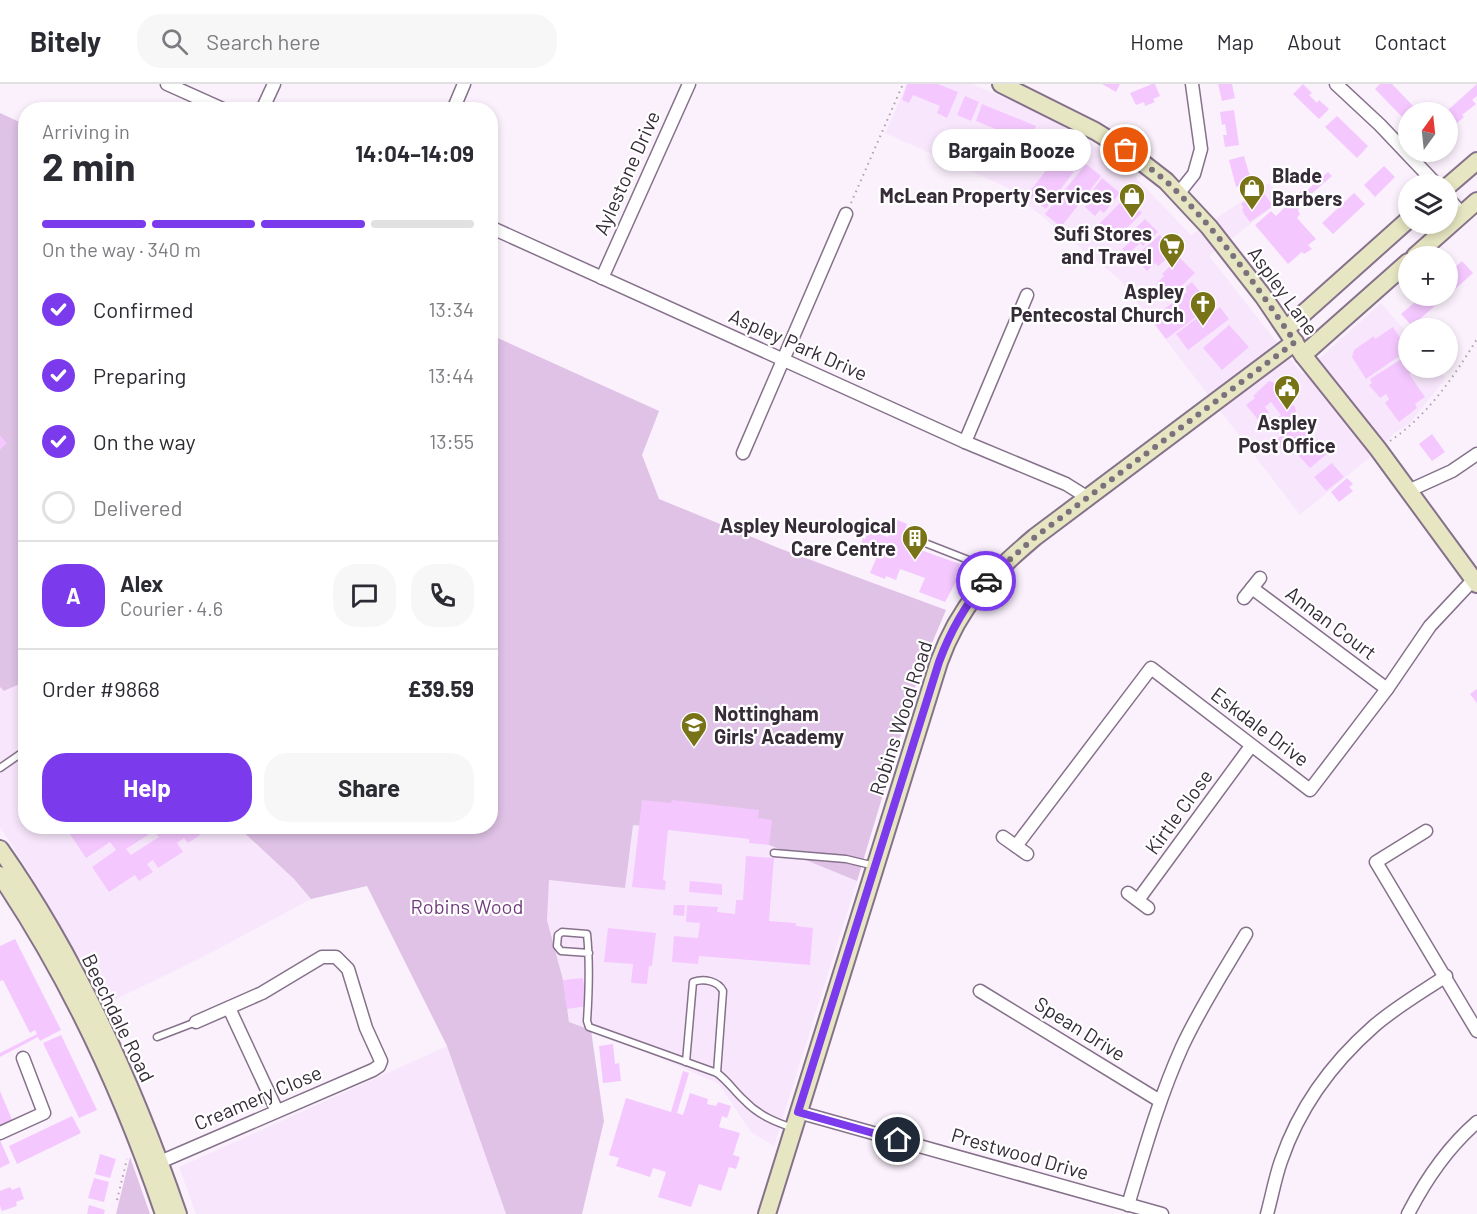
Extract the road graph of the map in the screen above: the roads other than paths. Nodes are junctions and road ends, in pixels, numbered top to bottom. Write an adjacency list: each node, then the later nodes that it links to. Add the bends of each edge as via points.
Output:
1 (167, 84): 8 (street)
2 (274, 84): 9 (street)
3 (464, 84): 10 (street)
4 (689, 84): 23 (street, Aylestone Drive)
5 (1001, 84): 14 (street, Aspley Lane, via 1106,137 1150,168)
6 (1192, 84): 14 (street, via 1201,149 1194,174)
7 (1336, 84): 12 (street)
8 (207, 102)
9 (266, 102)
10 (456, 102)
11 (1477, 161): 13 (street)
12 (1427, 174)
13 (1458, 177)
14 (1178, 194): 25 (street, Aspley Lane, via 1209,227)
15 (1477, 201): 18 (street)
16 (1458, 209): 18 (street)
17 (846, 214): 26 (street)
18 (1463, 215): 21 (street)
19 (1398, 231): 25 (street)
20 (498, 232): 23 (street, Aspley Park Drive)
21 (1427, 246)
22 (1398, 269): 25 (street)
23 (602, 278): 26 (street, Aspley Park Drive)
24 (1027, 295): 27 (street)
25 (1295, 342): 30 (street, Aspley Lane); 31 (street, Robins Wood Road)
26 (782, 360): 27 (street, Aspley Park Drive); 28 (street)
27 (965, 442): 31 (street, Aspley Park Drive, via 1066,484 1082,494)
28 (743, 453)
29 (1477, 454): 30 (street, via 1452,471)
30 (1408, 491): 34 (street, Aspley Lane)
31 (1084, 502): 33 (street, Robins Wood Road)
32 (925, 543): 33 (lane)
33 (996, 570): 46 (street, Robins Wood Road, via 967,606 946,643)
34 (1475, 581): 36 (street, Eskdale Drive, via 1430,626)
35 (1252, 588): 36 (street, Annan Court)
36 (1386, 688): 37 (street, Eskdale Drive, via 1310,790)
37 (1251, 746): 42 (street, Eskdale Drive, via 1151,668); 48 (street, Kirtle Close, via 1133,896)
38 (18, 756): 39 (lane)
39 (0, 768)
40 (1412, 824): 51 (street, via 1423,833 1376,862)
41 (1003, 837): 42 (street)
42 (1016, 846): 45 (street)
43 (0, 849): 47 (street, Beechdale Road)
44 (774, 853): 46 (lane, via 846,859)
45 (1027, 854)
46 (876, 866): 62 (street, Robins Wood Road)
47 (5, 878): 65 (street, Beechdale Road, via 73,969 111,1044)
48 (1148, 909)
49 (1246, 934): 60 (street, via 1194,1023)
50 (589, 953): 50 (lane, via 587,934 558,935 557,946 561,951); 58 (lane, via 589,1027)
51 (1446, 976): 55 (street); 71 (street, via 1375,1025 1329,1073 1294,1129)
52 (980, 991): 60 (street, Spean Drive)
53 (229, 1008): 54 (street); 61 (street); 61 (street, Creamery Close, via 322,957 336,957 348,969 381,1061 379,1066)
54 (196, 1022): 56 (lane)
55 (1477, 1030)
56 (157, 1037)
57 (23, 1058): 64 (street, via 44,1113)
58 (686, 1062): 59 (lane); 59 (lane, via 693,982 716,982 723,991)
59 (717, 1074): 62 (lane, via 772,1121)
60 (1160, 1101): 66 (street)
61 (277, 1110): 65 (street, Creamery Close)
62 (796, 1120): 66 (street, Prestwood Drive); 69 (street, Robins Wood Road)
63 (1477, 1122): 72 (street, via 1443,1157)
64 (0, 1133)
65 (154, 1164): 67 (street, Beechdale Road); 68 (street, Beechdale Road)
66 (1128, 1205): 70 (street, Prestwood Drive)
67 (164, 1214)
68 (178, 1214)
69 (767, 1214)
70 (1162, 1214)
71 (1267, 1214)
72 (1408, 1214)

